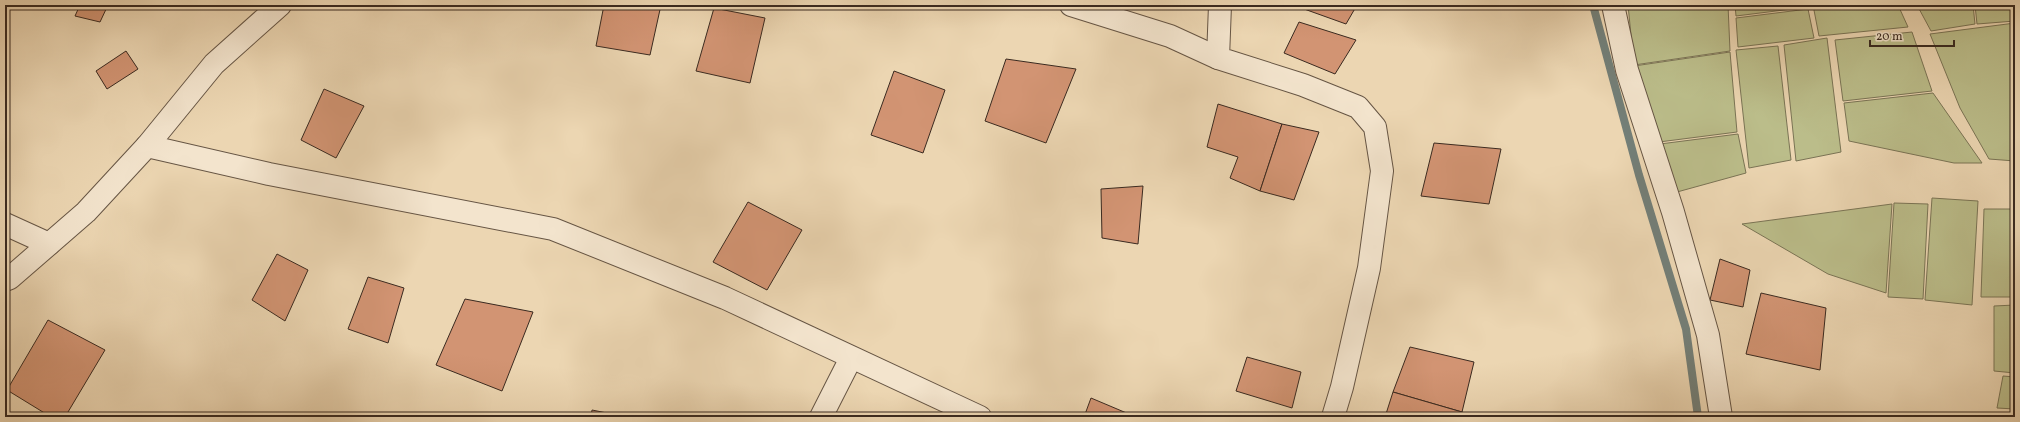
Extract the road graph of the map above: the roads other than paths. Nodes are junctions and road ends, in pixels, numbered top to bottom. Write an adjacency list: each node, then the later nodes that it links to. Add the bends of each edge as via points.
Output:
1 (280, 5): 6 (street, via 214,64)
2 (1071, 5): 5 (street, via 1170,36)
3 (1220, 5): 5 (street)
4 (1613, 5): 14 (street, via 1628,70 1673,212 1708,335)
5 (1218, 58): 13 (street, via 1303,85 1358,107 1375,127 1382,171 1369,268)
6 (147, 146): 8 (street, via 86,212); 10 (street, via 269,174 553,228 725,298)
7 (5, 224): 8 (street)
8 (49, 244): 9 (street)
9 (5, 280)
10 (851, 358): 11 (street); 12 (street)
11 (821, 417)
12 (980, 417)
13 (1333, 417)
14 (1721, 417)

